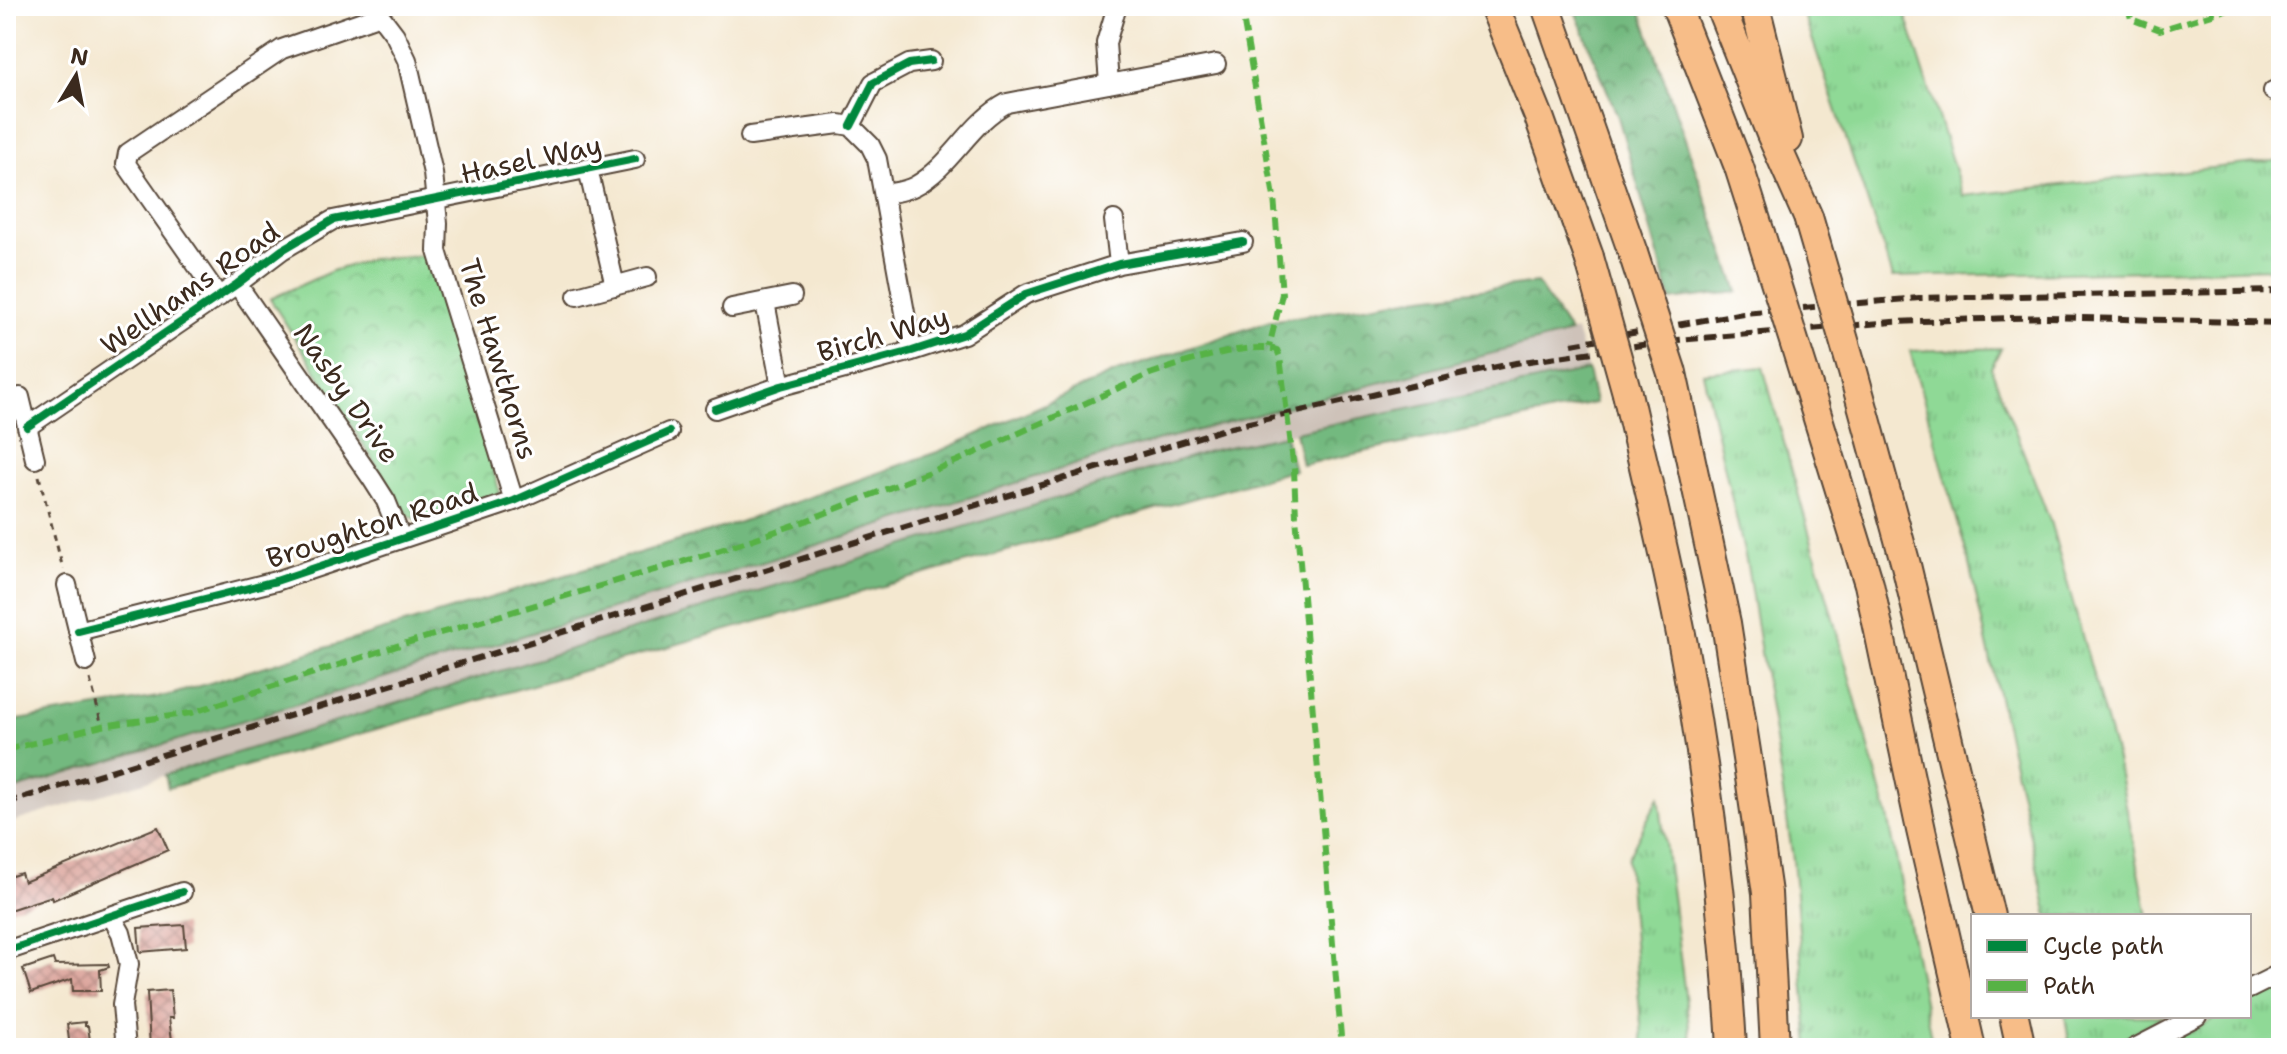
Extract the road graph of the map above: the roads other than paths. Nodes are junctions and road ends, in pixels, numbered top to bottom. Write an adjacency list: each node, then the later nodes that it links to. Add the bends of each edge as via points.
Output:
1 (1117, 6): 10 (street, via 1106,43)
2 (1494, 6): 50 (highway, bridge, via 1589,257 1627,393 1686,659 1711,828)
3 (1546, 6): 51 (highway, bridge, via 1672,373 1726,623 1751,784 1767,893)
4 (1676, 6): 52 (highway, bridge, via 1739,167 1869,584)
5 (1720, 6): 17 (highway)
6 (1755, 6): 17 (highway)
7 (376, 11): 16 (street, The Hawthorns, via 407,60); 26 (street, via 282,49 128,153 126,164)
8 (931, 61): 11 (street, via 909,64 873,83)
9 (1216, 64): 10 (street)
10 (1109, 84): 15 (street, via 1007,103 988,113 936,171 913,188)
11 (851, 126): 12 (street); 15 (street, via 877,159)
12 (750, 136)
13 (635, 159): 14 (street, Hasel Way)
14 (588, 169): 16 (street, Hasel Way); 23 (street)
15 (885, 194): 29 (street)
16 (436, 201): 22 (street, Wellhams Road, via 333,220); 36 (street, The Hawthorns, via 437,251)
17 (1808, 217): 42 (highway, bridge, via 1906,565)
18 (1114, 220): 20 (street)
19 (1243, 242): 20 (street, Birch Way)
20 (1119, 264): 29 (street, Birch Way, via 1026,294 964,334)
21 (647, 277): 23 (street)
22 (237, 284): 26 (street, Wellhams Road); 37 (street, Nasby Drive, via 379,490)
23 (615, 286): 24 (street)
24 (577, 296)
25 (792, 296): 27 (street)
26 (219, 297): 33 (street, Wellhams Road)
27 (765, 302): 28 (street); 30 (street, Birch Way)
28 (732, 308)
29 (912, 351): 30 (street, Birch Way)
30 (781, 386): 32 (street, Birch Way)
31 (20, 397): 33 (street)
32 (715, 409)
33 (27, 427): 35 (street)
34 (669, 432): 36 (street, Broughton Road)
35 (35, 459)
36 (514, 501): 37 (street, Broughton Road)
37 (401, 538): 39 (street, Broughton Road, via 276,581)
38 (67, 585): 39 (street)
39 (78, 631): 40 (street)
40 (86, 662)
41 (182, 892): 43 (street)
42 (1990, 914)
43 (112, 917): 44 (street); 49 (street, via 129,964 122,1005)
44 (6, 951)
45 (2281, 973): 46 (street)
46 (2251, 988)
47 (2014, 1018): 53 (highway)
48 (2193, 1018): 54 (street)
49 (126, 1048)
50 (1732, 1048)
51 (1775, 1048)
52 (1971, 1048)
53 (2021, 1048)
54 (2135, 1048)

